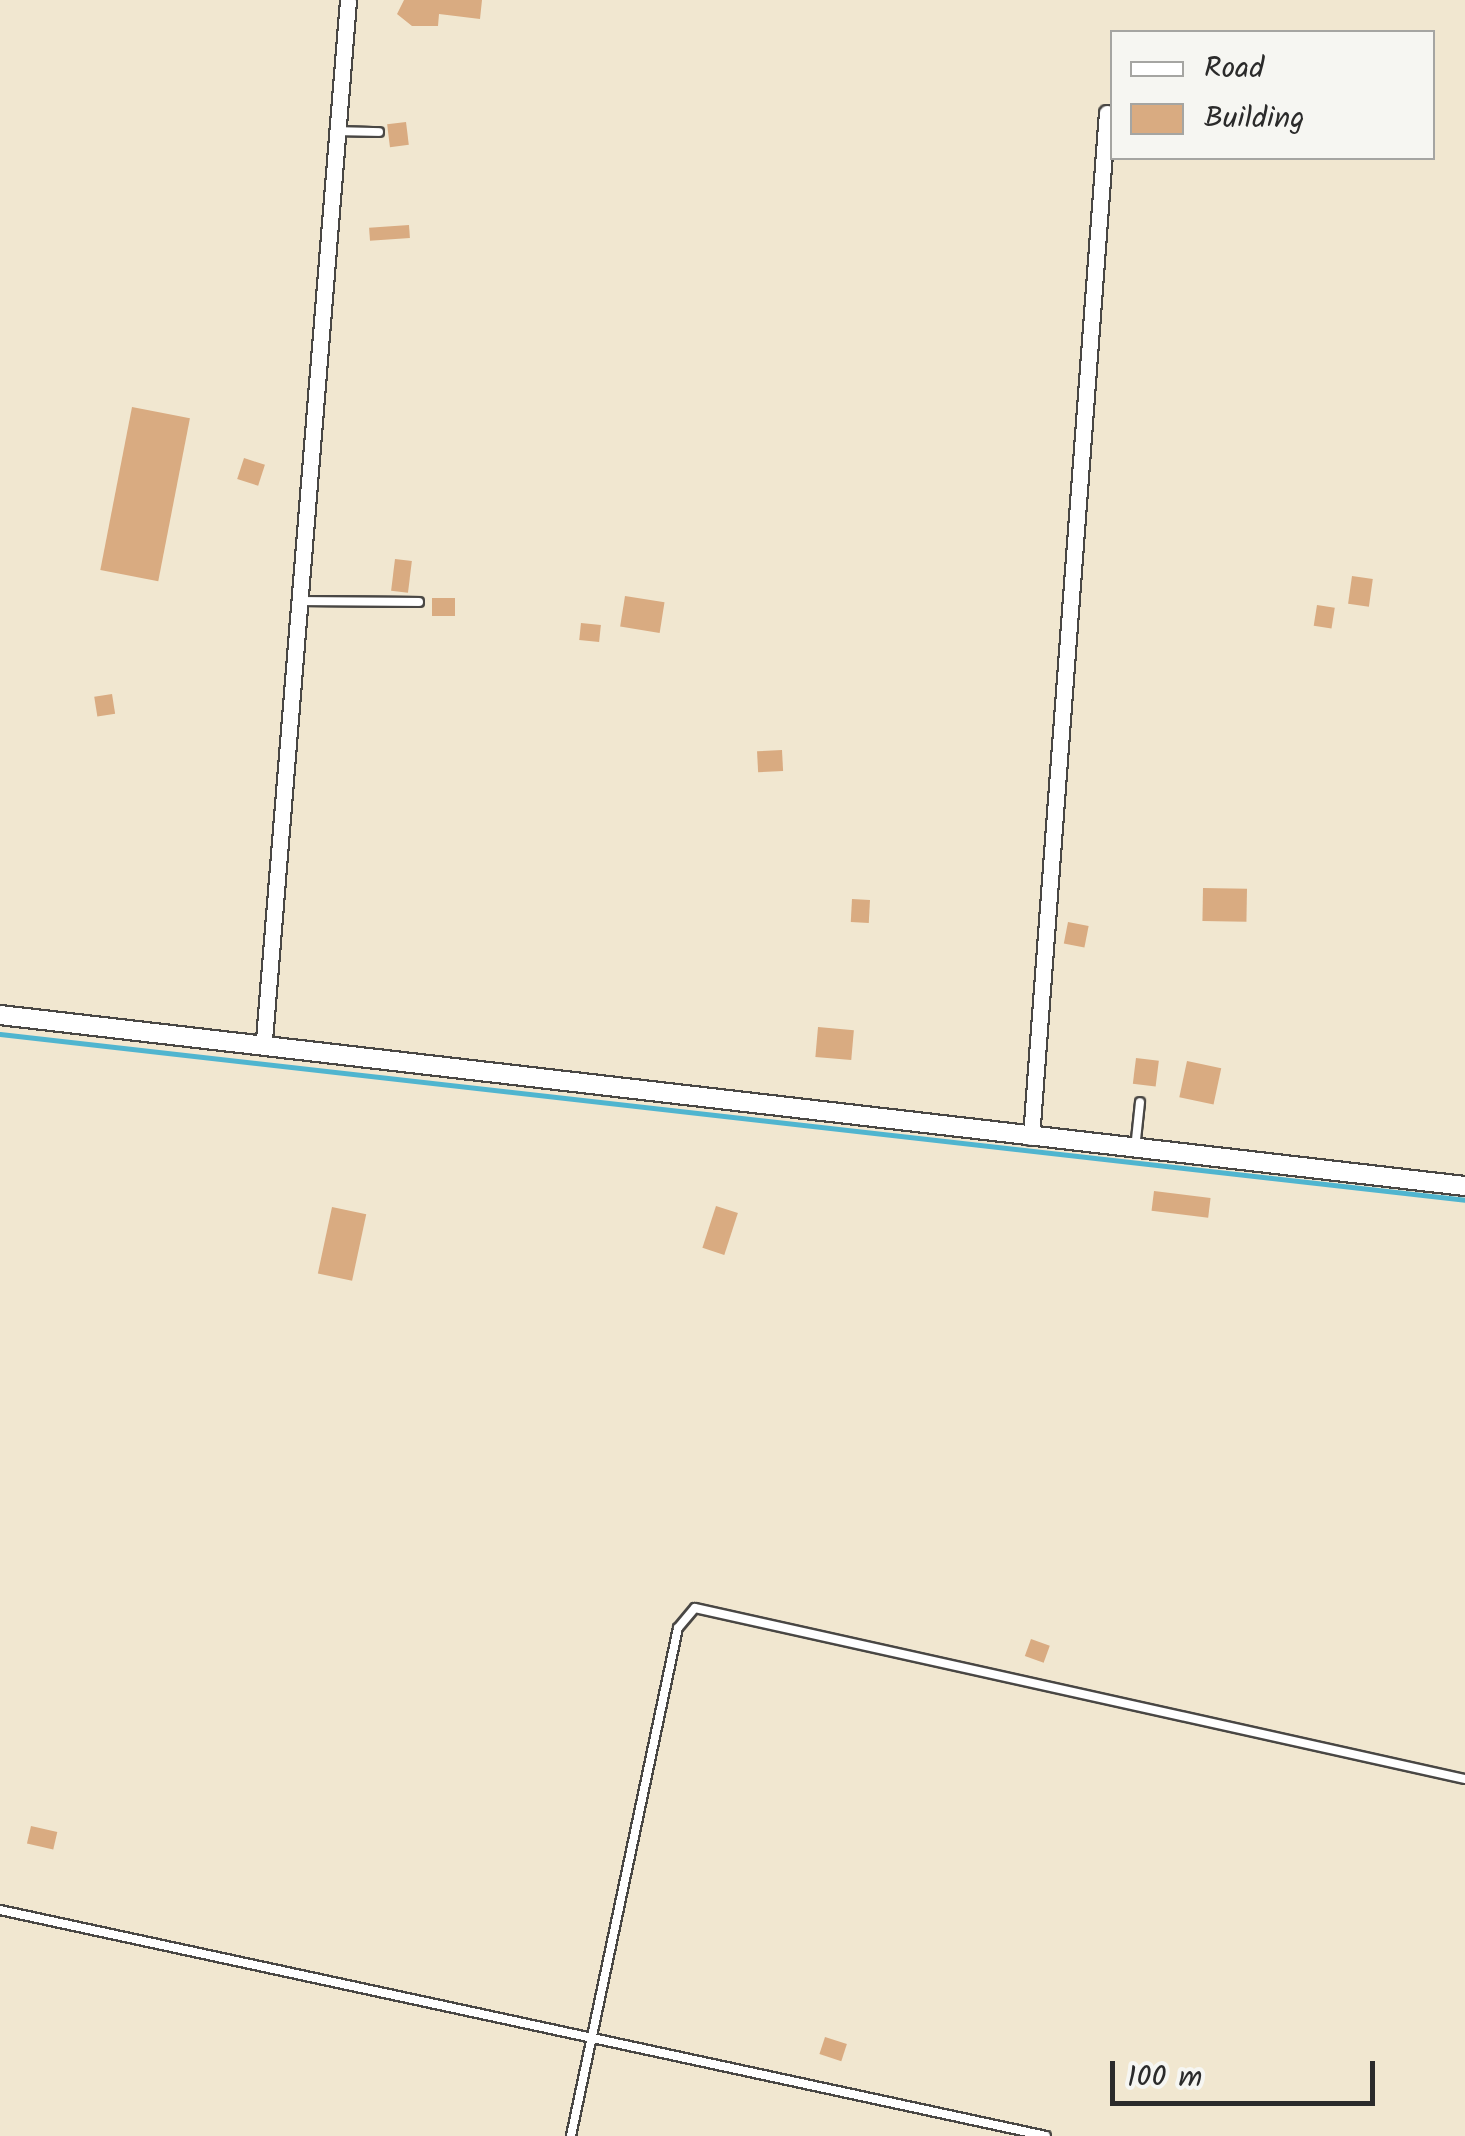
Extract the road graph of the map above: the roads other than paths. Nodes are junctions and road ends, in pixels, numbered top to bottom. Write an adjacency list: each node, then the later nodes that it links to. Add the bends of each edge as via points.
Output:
1 (348, 0): 3 (street)
2 (1107, 112): 10 (street)
3 (337, 131): 4 (lane); 5 (street)
4 (380, 132)
5 (301, 602): 6 (lane); 8 (street)
6 (419, 602)
7 (0, 1015): 8 (street)
8 (264, 1040): 10 (street)
9 (1140, 1102): 11 (lane)
10 (1031, 1137): 11 (street)
11 (1135, 1149): 12 (street)
12 (1465, 1186)
13 (1465, 1779): 15 (lane, via 694,1608 678,1628)
14 (0, 1910): 15 (lane)
15 (593, 2034): 16 (lane); 17 (lane)
16 (571, 2136)
17 (1046, 2136)

